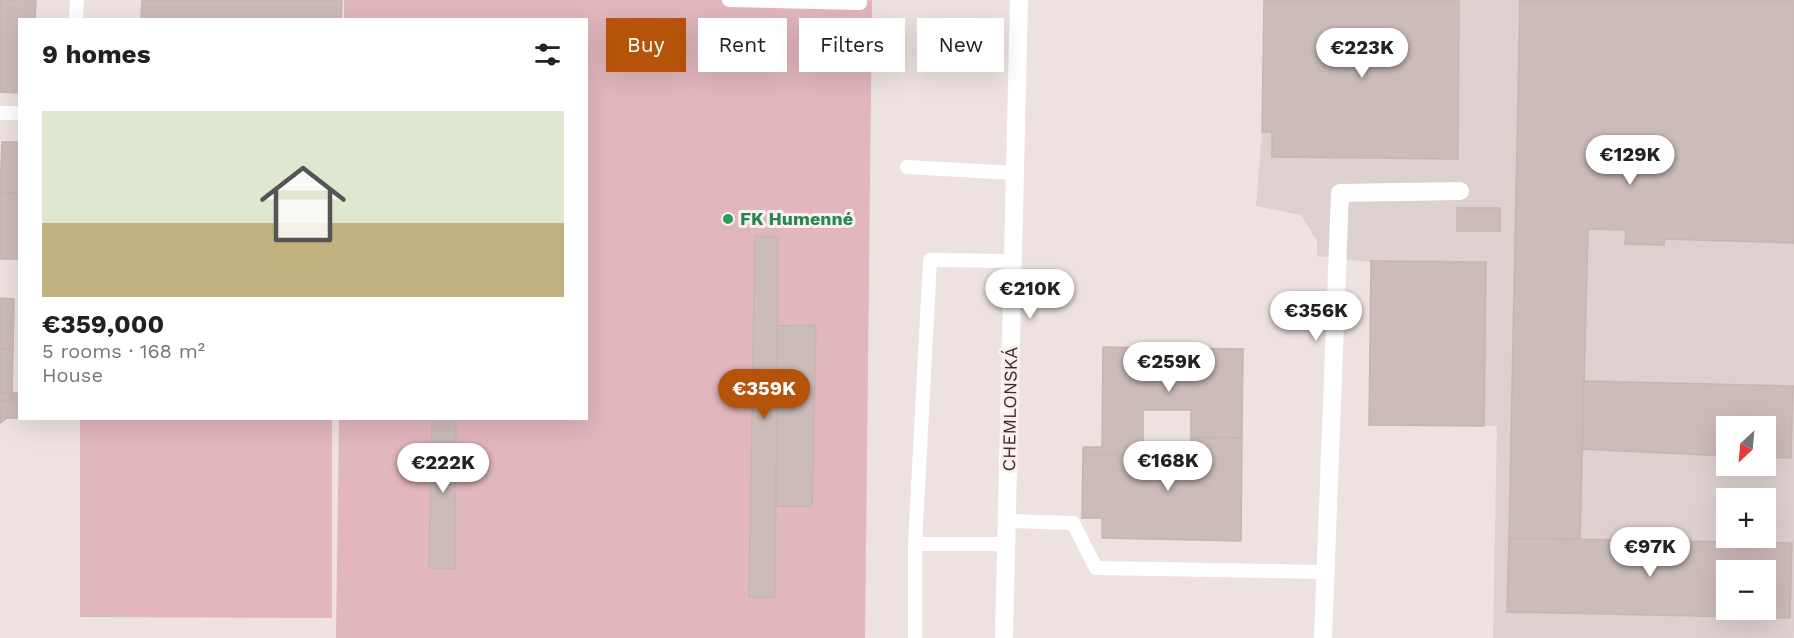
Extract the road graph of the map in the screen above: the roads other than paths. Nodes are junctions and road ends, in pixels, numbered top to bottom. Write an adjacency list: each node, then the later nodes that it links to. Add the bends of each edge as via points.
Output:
1 (77, 0): 5 (lane)
2 (729, 0): 3 (lane)
3 (860, 0)
4 (1019, 0): 9 (street, CHEMLONSKÁ)
5 (76, 18)
6 (0, 113): 7 (lane)
7 (18, 113)
8 (907, 167): 9 (lane)
9 (1015, 173): 11 (street, CHEMLONSKÁ)
10 (1460, 191): 15 (street, via 1340,193)
11 (1013, 261): 12 (street, CHEMLONSKÁ); 13 (lane, via 930,260)
12 (1008, 521): 14 (street, CHEMLONSKÁ); 15 (lane, via 1073,523 1096,568)
13 (915, 544): 14 (lane); 16 (lane)
14 (1007, 544): 17 (street, CHEMLONSKÁ)
15 (1325, 572): 18 (street)
16 (915, 638)
17 (1004, 638)
18 (1323, 638)

